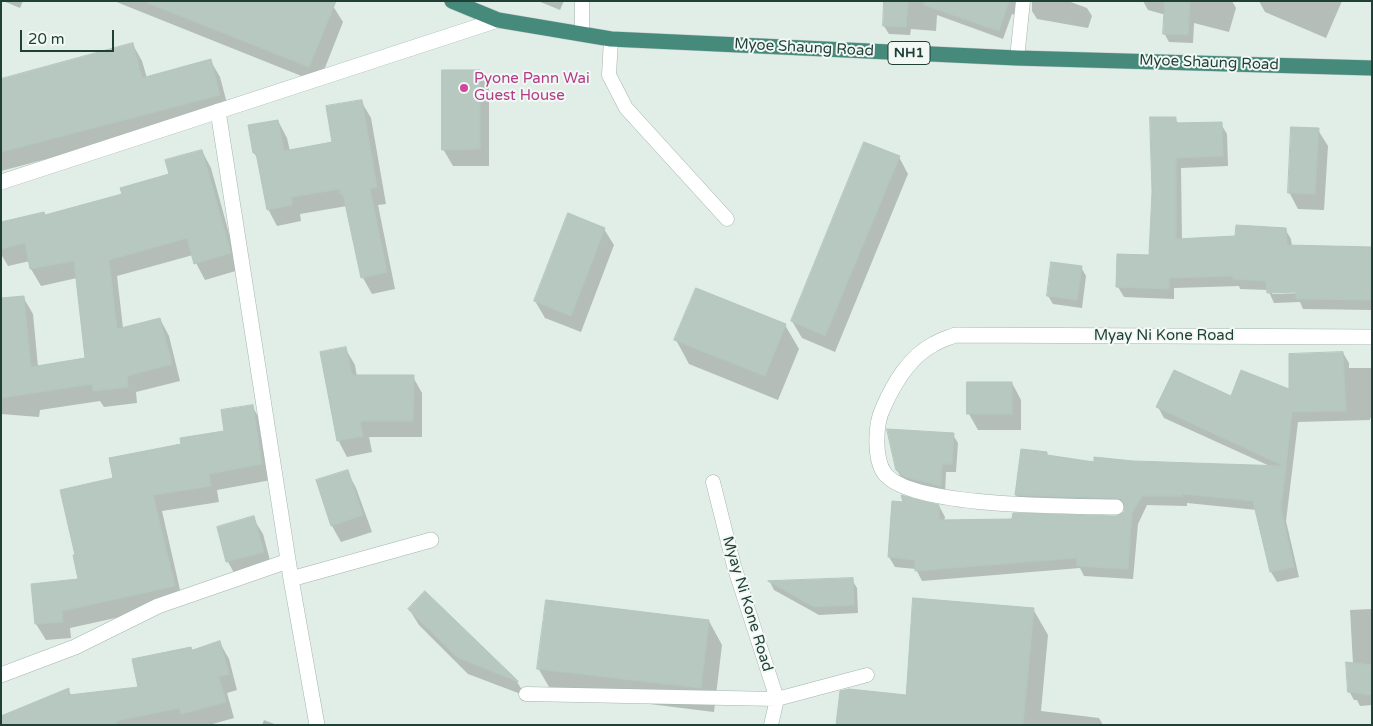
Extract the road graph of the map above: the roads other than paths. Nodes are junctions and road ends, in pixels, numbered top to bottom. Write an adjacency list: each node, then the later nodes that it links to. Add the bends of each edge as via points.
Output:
1 (452, 1): 4 (highway, Myoe Shaung Road / NH1)
2 (582, 1): 5 (lane)
3 (1023, 1): 7 (lane)
4 (498, 20): 5 (highway, Myoe Shaung Road / NH1); 9 (street)
5 (582, 34): 6 (highway, Myoe Shaung Road / NH1)
6 (611, 39): 7 (highway, Myoe Shaung Road / NH1); 11 (lane, via 609,74 626,108)
7 (1017, 58): 8 (highway, Myoe Shaung Road / NH1)
8 (1372, 68)
9 (218, 111): 10 (street); 16 (street)
10 (1, 182)
11 (727, 219)
12 (1372, 337): 14 (street, via 955,335 917,356 896,381 881,410 876,444 878,461 886,475 901,485 970,502)
13 (713, 482): 21 (lane, Myay Ni Kone Road, via 734,566)
14 (1116, 507)
15 (431, 540): 17 (street)
16 (288, 561): 17 (street); 19 (street, via 158,606 75,647)
17 (291, 579): 22 (street)
18 (867, 675): 21 (lane)
19 (1, 676)
20 (526, 694): 21 (lane)
21 (777, 699): 23 (lane)
22 (316, 725)
23 (770, 725)

